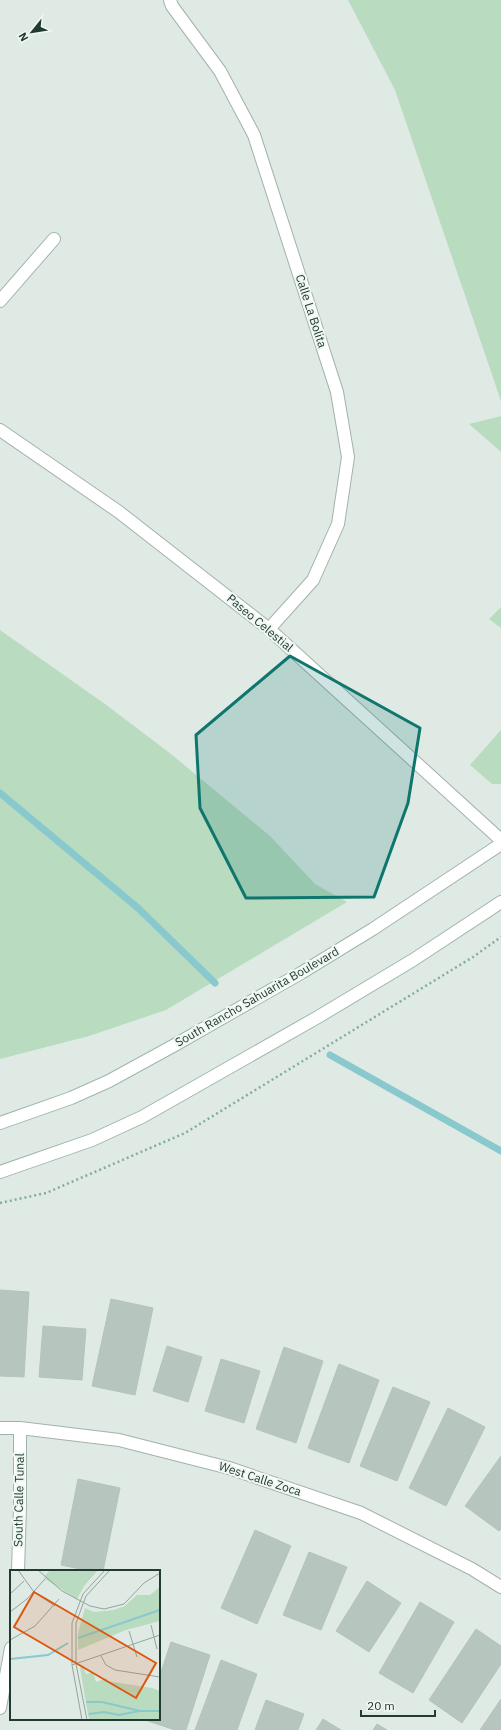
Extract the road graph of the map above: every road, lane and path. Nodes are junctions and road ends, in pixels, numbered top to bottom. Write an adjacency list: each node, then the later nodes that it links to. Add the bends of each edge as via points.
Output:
1 (170, 0): 5 (street, Calle La Bolita, via 220,71 254,135 338,392 348,457 338,524 313,580)
2 (54, 239): 3 (street)
3 (0, 301)
4 (0, 430): 5 (street, Paseo Celestial, via 119,512)
5 (269, 629): 6 (street, Paseo Celestial)
6 (501, 840)
7 (501, 844): 10 (street, South Rancho Sahuarita Boulevard, via 373,929 173,1046 109,1081)
8 (501, 902): 11 (street, via 318,1018 142,1117 92,1140)
9 (501, 937): 12 (path, via 473,957 185,1133 46,1193)
10 (0, 1123)
11 (0, 1172)
12 (0, 1202)
13 (0, 1428): 14 (street, West Calle Zoca)
14 (20, 1428): 15 (street, South Calle Tunal); 16 (street, West Calle Zoca, via 119,1440 229,1468 361,1513 472,1569)
15 (18, 1570)
16 (501, 1587)
17 (10, 1653): 18 (street)
18 (0, 1708)

